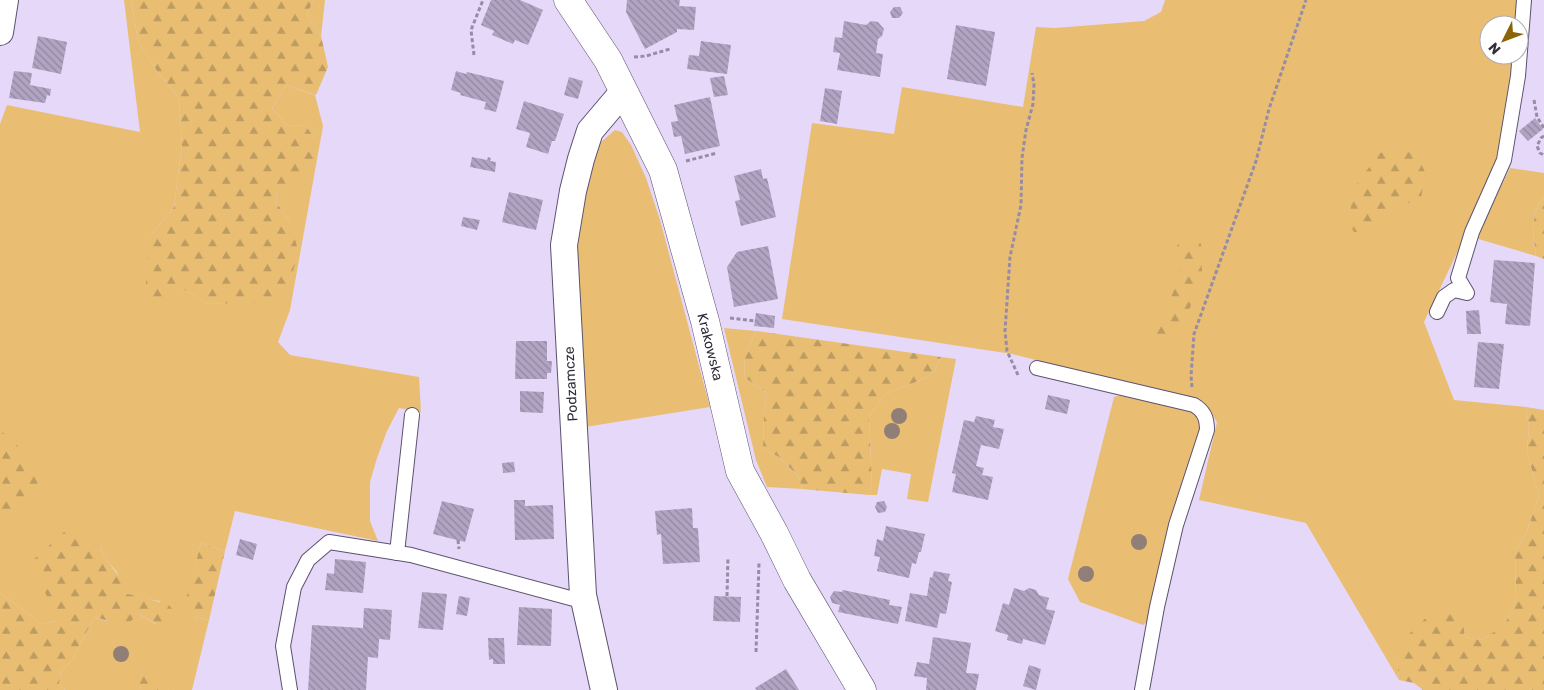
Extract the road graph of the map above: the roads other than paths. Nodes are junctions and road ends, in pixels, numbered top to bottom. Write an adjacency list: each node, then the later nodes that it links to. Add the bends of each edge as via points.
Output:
1 (6, 0): 4 (street)
2 (568, 0): 5 (street, Krakowska, via 608,60)
3 (1524, 0): 6 (lane, via 1518,76 1504,160 1472,232 1458,278 1467,293 1454,290 1444,297)
4 (0, 32)
5 (624, 92): 10 (street, Podzamcze, via 590,131 573,191 564,245); 13 (street, Krakowska, via 663,170 740,471 797,580)
6 (1437, 312)
7 (1037, 368): 14 (lane, via 1194,405 1207,421 1207,430 1176,525)
8 (412, 415): 9 (lane)
9 (397, 553): 10 (lane); 11 (lane, via 329,542 308,560 294,587 283,646)
10 (585, 602): 12 (street, Podzamcze)
11 (290, 690)
12 (604, 690)
13 (862, 690)
14 (1142, 690)

